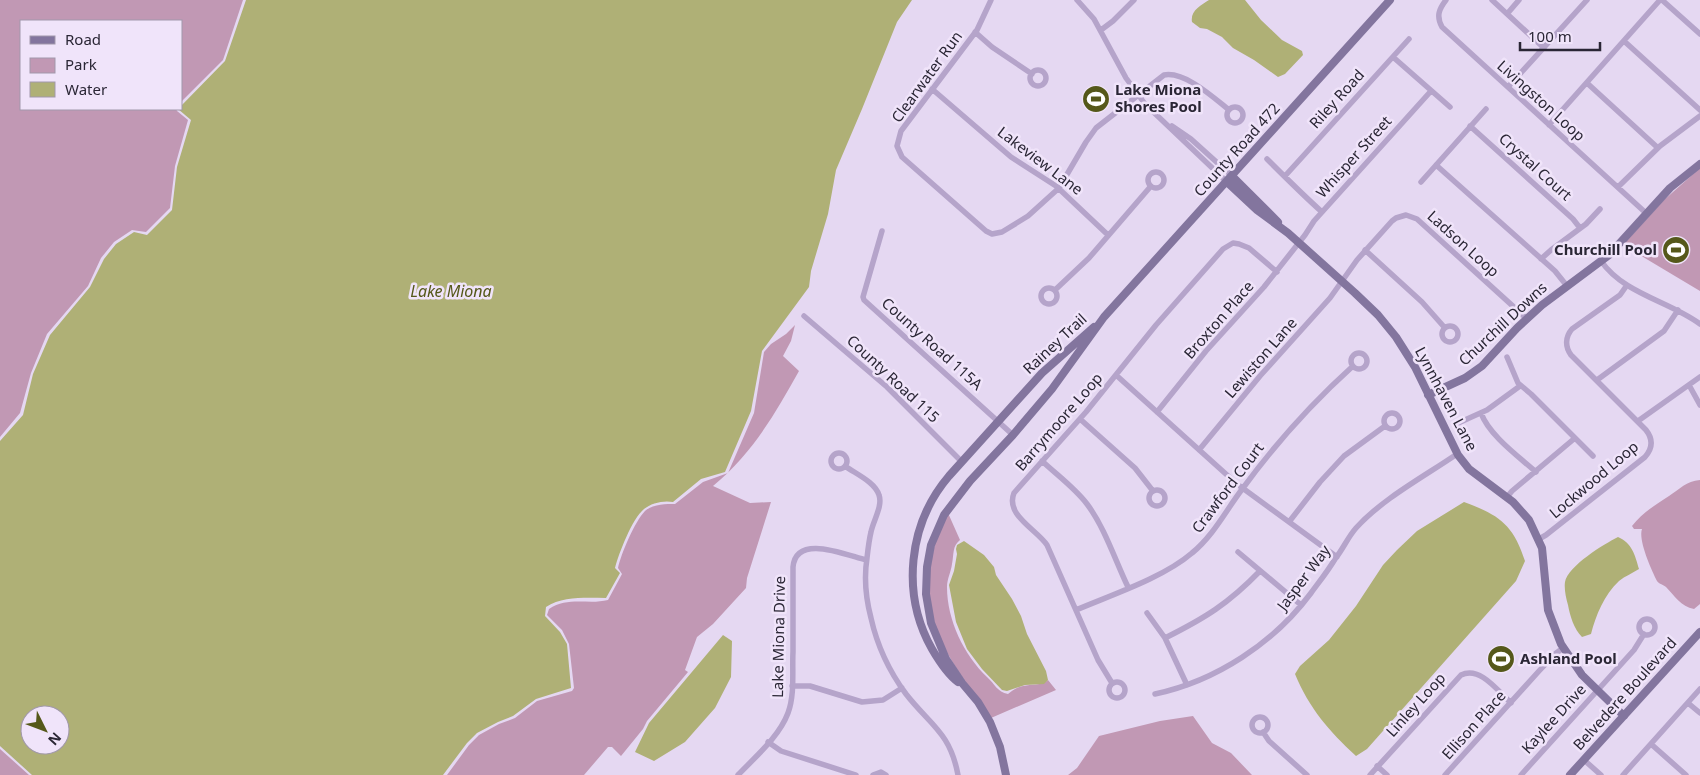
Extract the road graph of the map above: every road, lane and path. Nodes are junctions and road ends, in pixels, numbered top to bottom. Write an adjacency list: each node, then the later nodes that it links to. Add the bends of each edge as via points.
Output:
1 (991, 0): 12 (street, Clearwater Run)
2 (1076, 0): 11 (street)
3 (1134, 0): 11 (street)
4 (1390, 0): 36 (street, County Road 472)
5 (1446, 0): 20 (street, Livingston Loop, via 1438,14 1442,27)
6 (1492, 0): 10 (street)
7 (1519, 0): 10 (street)
8 (1587, 0): 16 (street)
9 (1661, 0): 13 (street); 15 (street)
10 (1507, 14): 16 (street)
11 (1101, 30): 23 (street)
12 (975, 32): 18 (street); 21 (street, Clearwater Run)
13 (1700, 34)
14 (1409, 39): 17 (street, Riley Road)
15 (1624, 41): 19 (street); 27 (street)
16 (1544, 48): 20 (street)
17 (1393, 57): 22 (street); 35 (street, Riley Road)
18 (1032, 74)
19 (1586, 83): 29 (street); 31 (street)
20 (1508, 87): 29 (street, Livingston Loop)
21 (932, 88): 40 (street, Lakeview Lane, via 1010,157); 40 (street, Clearwater Run, via 901,131 898,151 986,231 992,234 1002,232 1028,216)
22 (1432, 91): 24 (street); 42 (street, Whisper Street)
23 (1138, 96): 26 (street, Clearwater Run, via 1169,74 1205,91); 36 (street, via 1163,122 1191,139); 40 (street, Clearwater Run, via 1096,128)
24 (1450, 107)
25 (1486, 109): 30 (street)
26 (1229, 110)
27 (1700, 110)
28 (1700, 116): 31 (street)
29 (1549, 125): 39 (street, Livingston Loop)
30 (1470, 126): 34 (street); 44 (street, Crystal Court, via 1573,218)
31 (1658, 148): 39 (street)
32 (1266, 159): 35 (street)
33 (1700, 164): 43 (street, Churchill Downs, via 1670,188)
34 (1436, 165): 37 (street); 49 (street)
35 (1285, 176): 42 (street)
36 (1229, 179): 47 (street, Lynnhaven Lane, via 1270,212); 58 (street, County Road 472)
37 (1421, 182)
38 (1151, 186): 46 (street)
39 (1618, 187): 43 (street, Livingston Loop)
40 (1059, 188): 46 (street, Lakeview Lane)
41 (1600, 209): 44 (street)
42 (1322, 212): 47 (street, Whisper Street)
43 (1647, 214): 50 (street, Churchill Downs)
44 (1580, 228): 49 (street)
45 (882, 231): 75 (street, County Road 115A, via 864,300)
46 (1108, 236): 55 (street)
47 (1299, 243): 51 (street, Broxton Place); 52 (street, Lynnhaven Lane)
48 (1365, 250): 52 (street, Ladson Loop); 59 (street, Ladson Loop, via 1396,218 1411,216); 61 (street, via 1422,302)
49 (1541, 259): 54 (street)
50 (1601, 261): 53 (street); 54 (street, Churchill Downs)
51 (1277, 272): 64 (street, Barrymoore Loop, via 1244,245 1233,243 1228,246 1171,307); 71 (street, Broxton Place)
52 (1342, 282): 69 (street, Lynnhaven Lane, via 1378,315 1396,337 1415,366); 80 (street, Lewiston Lane)
53 (1627, 285): 56 (street); 66 (street, Lockwood Loop, via 1620,294 1572,329 1567,337 1568,351)
54 (1567, 286): 59 (street, Churchill Downs)
55 (1055, 290)
56 (1678, 310): 60 (street); 66 (street, via 1660,335)
57 (804, 316): 84 (street, County Road 115, via 887,387)
58 (1104, 317): 75 (street, Rainey Trail, via 1042,373); 78 (street, Rainey Trail, via 1052,388)
59 (1526, 319): 69 (street, Churchill Downs, via 1475,372)
60 (1700, 324)
61 (1445, 328)
62 (1507, 357): 68 (street)
63 (1352, 366): 87 (street, Crawford Court, via 1307,410)
64 (1116, 375): 71 (street); 73 (street, Barrymoore Loop)
65 (1700, 377): 67 (street)
66 (1597, 380): 74 (street, Lockwood Loop)
67 (1689, 385): 70 (street); 74 (street)
68 (1520, 386): 72 (street); 79 (street)
69 (1428, 395): 81 (street, Lynnhaven Lane)
70 (1700, 405)
71 (1157, 412): 80 (street)
72 (1481, 413): 76 (street); 86 (street, via 1495,435)
73 (1080, 419): 83 (street, Barrymoore Loop); 88 (street, via 1135,468)
74 (1638, 421): 91 (street, Lockwood Loop, via 1650,437 1648,453)
75 (999, 422): 78 (street, County Road 115A); 84 (street, Rainey Trail)
76 (1456, 424)
77 (1385, 426): 90 (street, via 1344,456)
78 (1013, 434): 104 (street, Rainey Trail, via 950,505 939,524 928,557 926,594 931,623 942,653)
79 (1575, 438): 82 (street); 86 (street)
80 (1200, 450): 87 (street)
81 (1457, 454): 89 (street, Lynnhaven Lane, via 1469,469); 93 (street, Jasper Way, via 1372,512 1352,533)
82 (1593, 456)
83 (1042, 461): 96 (street, via 1092,511); 98 (street, Barrymoore Loop, via 1014,493 1013,508 1047,545)
84 (962, 462): 104 (street, Rainey Trail, via 937,491 925,516 915,547 912,577 915,604 926,638 945,670)
85 (845, 466): 94 (street, via 874,487 880,497)
86 (1536, 472): 89 (street)
87 (1243, 488): 90 (street); 96 (street, Crawford Court, via 1216,529 1191,554 1168,570)
88 (1154, 491)
89 (1507, 497): 91 (street, Lynnhaven Lane, via 1529,520)
90 (1288, 522): 93 (street)
91 (1539, 538): 103 (street, Lynnhaven Lane, via 1544,556 1548,610)
92 (1238, 552): 95 (street)
93 (1337, 557): 97 (street, Jasper Way)
94 (866, 560): 107 (street, Lake Miona Drive, via 817,548 804,549 796,556 793,567); 108 (street, via 872,624 885,659)
95 (1260, 571): 97 (street); 102 (street, via 1224,605)
96 (1128, 587): 98 (street, Crawford Court)
97 (1301, 606): 106 (street, Jasper Way, via 1250,651)
98 (1076, 610): 105 (street, Barrymoore Loop)
99 (1147, 613): 102 (street)
100 (1644, 634): 110 (street, Kaylee Drive)
101 (1699, 635): 115 (street, Belvedere Boulevard)
102 (1165, 638): 106 (street)
103 (1563, 648): 110 (street, Lynnhaven Lane); 112 (street, Ellison Place)
104 (962, 683): 126 (street, Rainey Trail, via 990,722)
105 (1112, 684)
106 (1187, 685): 111 (street, Jasper Way)
107 (792, 686): 108 (street, via 810,686 862,702 883,700); 117 (street, Lake Miona Drive, via 789,712)
108 (902, 688): 125 (street, via 941,732 952,753)
109 (1700, 690): 113 (street)
110 (1597, 691): 115 (street, Lynnhaven Lane); 131 (street, Kaylee Drive)
111 (1155, 694)
112 (1511, 702): 120 (street, Linley Loop, via 1478,674 1466,673); 130 (street, Ellison Place)
113 (1688, 703): 114 (street); 118 (street)
114 (1700, 713)
115 (1624, 716): 119 (street, Belvedere Boulevard)
116 (1263, 732): 127 (street)
117 (768, 742): 121 (street, Lake Miona Drive); 122 (street, via 781,751)
118 (1651, 744): 134 (street); 135 (street)
119 (1584, 760): 132 (street, Belvedere Boulevard); 133 (street)
120 (1378, 766): 128 (street, Linley Loop); 129 (street)
121 (738, 775)
122 (856, 775)
123 (873, 775): 124 (street, via 878,772)
124 (886, 775)
125 (958, 775)
126 (1006, 775)
127 (1307, 775)
128 (1370, 775)
129 (1388, 775)
130 (1445, 775)
131 (1521, 775)
132 (1570, 775)
133 (1601, 775)
134 (1623, 775)
135 (1686, 775)

